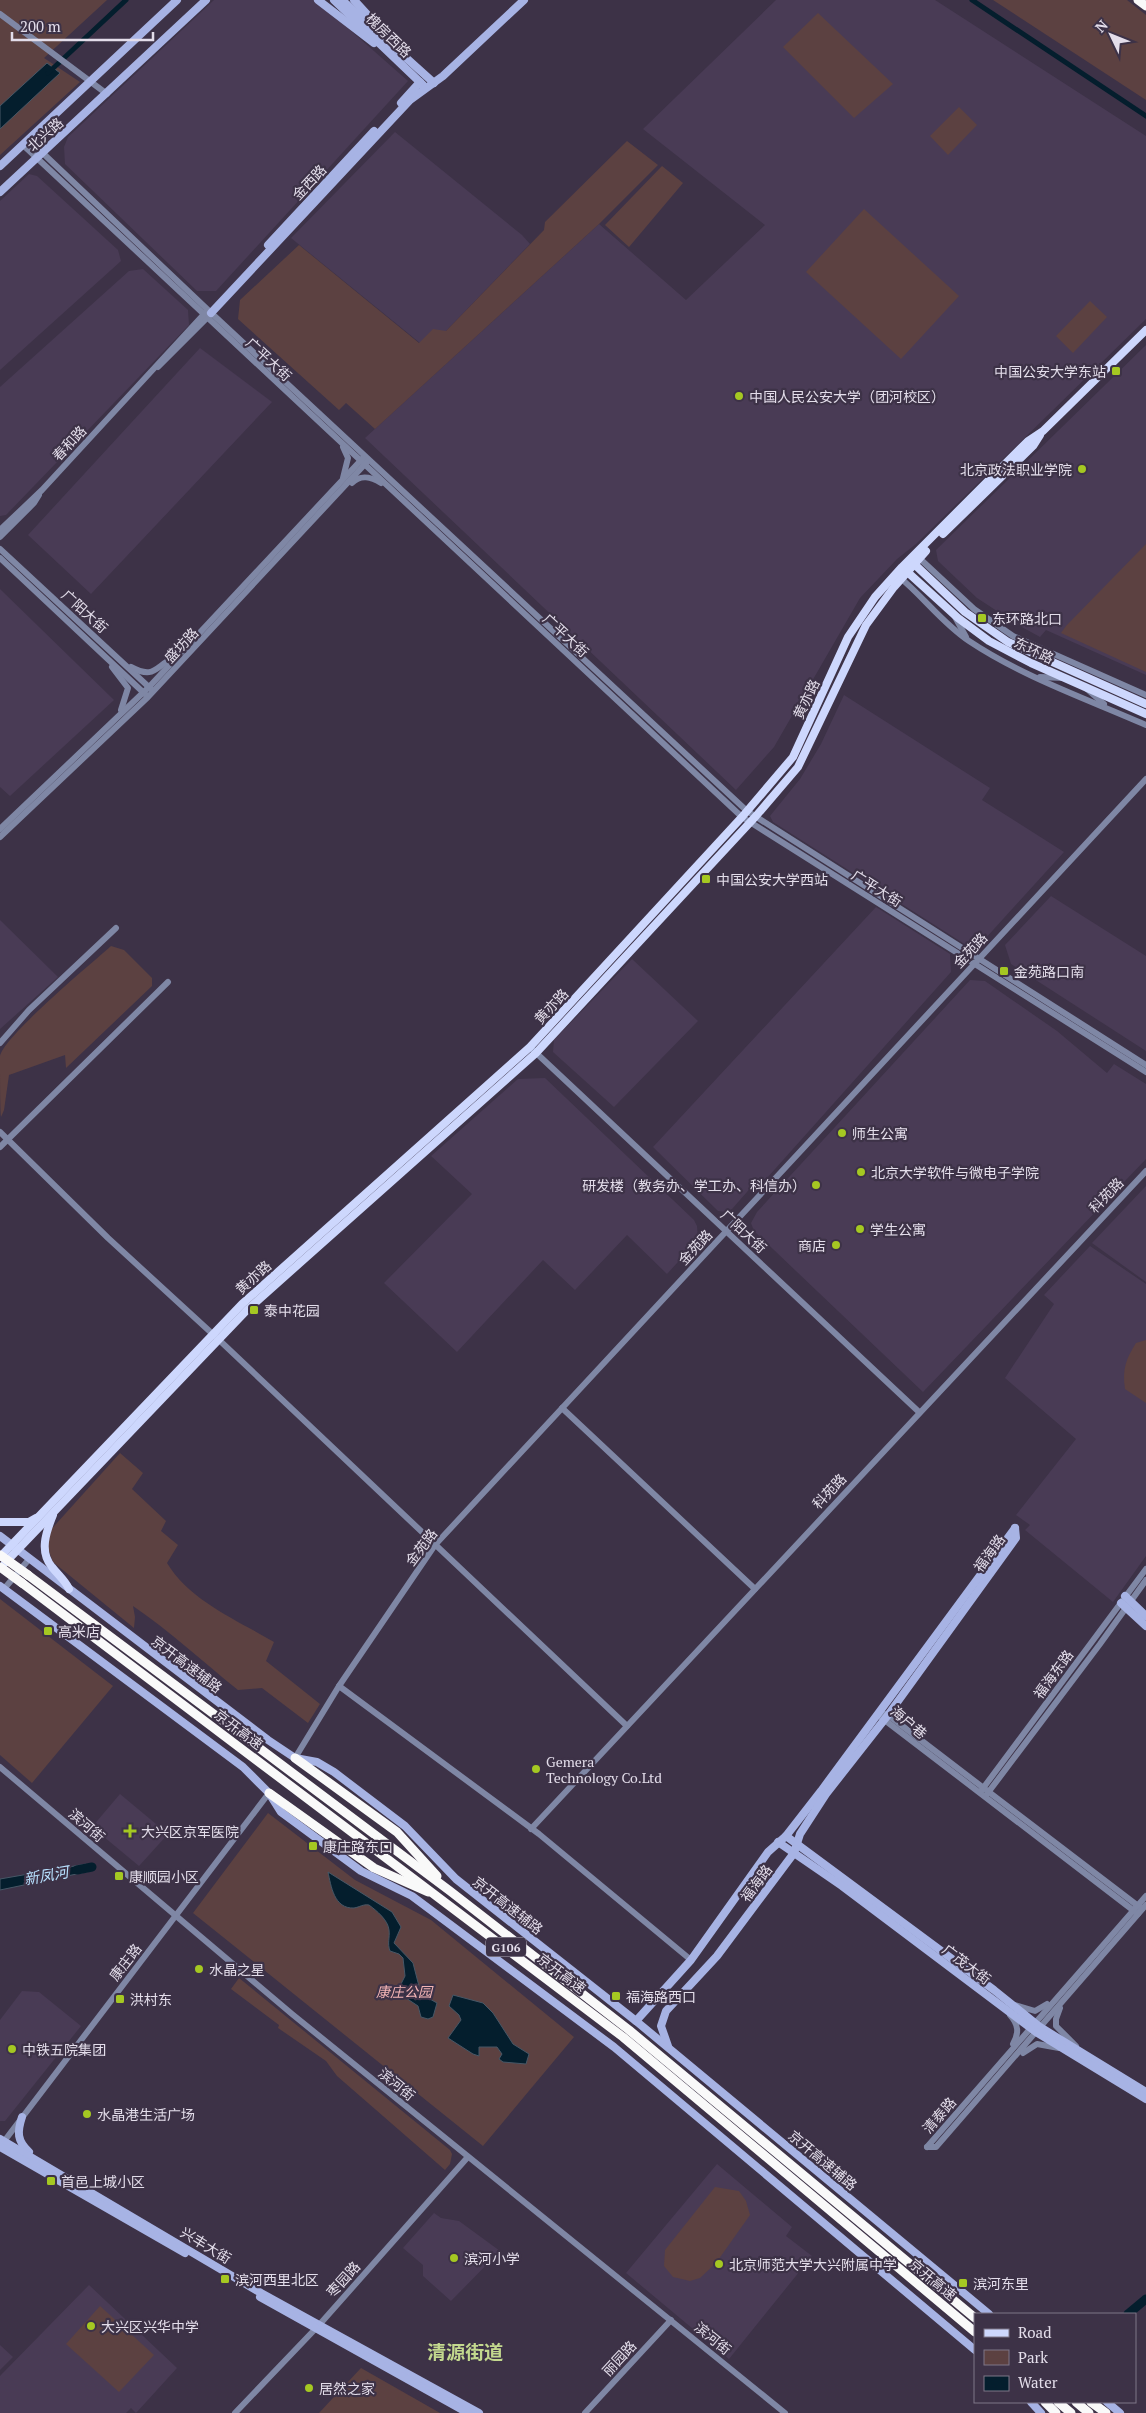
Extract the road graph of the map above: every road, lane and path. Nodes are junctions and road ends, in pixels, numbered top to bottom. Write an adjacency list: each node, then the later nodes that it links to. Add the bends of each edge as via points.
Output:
1 (177, 0): 12 (main road, 北兴路)
2 (206, 0): 15 (main road, 北兴路)
3 (318, 0): 10 (main road, via 364,38)
4 (354, 0): 11 (main road)
5 (524, 0): 13 (main road, 金西路)
6 (1138, 0): 8 (highway)
7 (338, 1): 10 (main road, 槐房西路); 11 (main road, 槐房西路)
8 (1146, 6)
9 (0, 14): 12 (street)
10 (383, 48): 14 (main road, 槐房西路)
11 (404, 56): 13 (main road, 槐房西路)
12 (88, 80): 15 (street); 16 (main road, 北兴路)
13 (434, 83): 14 (main road, 金西路)
14 (423, 85): 20 (main road, 金西路)
15 (106, 94): 17 (main road, 北兴路)
16 (26, 143): 17 (street, 广平大街); 18 (main road, 北兴路)
17 (39, 156): 19 (main road, 北兴路); 20 (street, 广平大街)
18 (0, 166)
19 (0, 192)
20 (207, 314): 22 (street, 广平大街); 23 (street, 广平大街); 26 (street, 春和路, via 166,362 153,371)
21 (1146, 330): 32 (main road, 黄亦路, via 1043,431 1033,446)
22 (335, 437): 23 (street, 广平大街); 24 (street, via 348,458)
23 (365, 460): 24 (street, 盛坊路); 25 (street, 广平大街); 27 (street, 盛坊路); 56 (street, 广平大街)
24 (339, 484): 39 (street, 盛坊路)
25 (389, 487): 27 (street, via 375,479 360,478); 56 (street, 广平大街)
26 (42, 490): 28 (street, 春和路); 29 (street, via 34,503)
27 (332, 500): 46 (street, 盛坊路)
28 (0, 530)
29 (0, 538)
30 (0, 549): 41 (street, 广阳大街)
31 (0, 558): 40 (street, 广阳大街)
32 (914, 559): 33 (main road, 黄亦路); 37 (main road, 东环路, via 981,625); 38 (street, via 994,624)
33 (904, 569): 34 (main road, 黄亦路); 35 (main road, 东环路)
34 (898, 576): 36 (street); 56 (main road, 黄亦路, via 870,604 848,637 793,757); 57 (main road, 黄亦路, via 856,643 798,767)
35 (952, 612): 36 (street); 43 (main road, 东环路, via 1003,649)
36 (968, 640): 42 (street)
37 (1016, 646): 38 (street); 49 (main road, 东环路)
38 (1039, 647): 44 (street)
39 (180, 654): 41 (street, via 149,673 142,673); 46 (street, 盛坊路)
40 (110, 661): 47 (street, 广阳大街); 53 (street, via 112,669 128,688)
41 (124, 663): 46 (street, 广阳大街)
42 (1036, 677): 43 (street); 51 (street)
43 (1066, 678): 45 (main road, 东环路)
44 (1109, 678): 48 (street); 49 (street)
45 (1085, 686): 51 (street); 52 (main road, 东环路)
46 (151, 689): 47 (street, 盛坊路)
47 (146, 695): 53 (street, 盛坊路); 60 (street, 盛坊路)
48 (1146, 695)
49 (1136, 700): 50 (main road, 东环路)
50 (1146, 704)
51 (1108, 708): 54 (street)
52 (1146, 714)
53 (119, 715): 59 (street, 盛坊路)
54 (1146, 725)
55 (1146, 779): 62 (street, 金苑路)
56 (745, 814): 57 (street, 广平大街); 58 (street, 广平大街); 65 (main road, 黄亦路)
57 (756, 816): 58 (main road, 黄亦路); 62 (street, 广平大街)
58 (750, 823): 62 (street, 广平大街); 65 (main road, 黄亦路)
59 (0, 829)
60 (0, 837)
61 (116, 928): 64 (street, via 29,1010)
62 (976, 961): 66 (street, 广平大街); 67 (street, 广平大街); 72 (street, 金苑路)
63 (168, 982): 69 (street)
64 (0, 1043)
65 (533, 1050): 72 (street, 广阳大街); 73 (main road, 黄亦路)
66 (1146, 1065)
67 (1146, 1072)
68 (0, 1132): 69 (street)
69 (6, 1141): 70 (street); 73 (street)
70 (0, 1146)
71 (1146, 1171): 75 (street, 科苑路)
72 (726, 1232): 74 (street, 金苑路); 75 (street, 广阳大街)
73 (215, 1336): 76 (main road, 黄亦路); 77 (main road, 黄亦路); 80 (street)
74 (562, 1408): 80 (street, 金苑路); 90 (street)
75 (919, 1412): 90 (street, 科苑路)
76 (55, 1510): 81 (main road, 黄亦路); 89 (main road, via 45,1534 45,1552 50,1566)
77 (38, 1518): 78 (main road, via 29,1522); 81 (main road, 黄亦路)
78 (0, 1522)
79 (0, 1536): 81 (main road, 京开高速辅路)
80 (435, 1546): 94 (street, 金苑路); 97 (street)
81 (15, 1547): 82 (main road); 83 (main road, 京开高速辅路); 84 (main road)
82 (0, 1556): 86 (highway, G106, bridge)
83 (30, 1558): 88 (street); 89 (main road, 京开高速辅路)
84 (0, 1568): 86 (highway, G106, bridge)
85 (1146, 1569): 91 (street, 福海东路)
86 (25, 1579): 107 (highway, 京开高速 / G106); 109 (highway, 京开高速 / G106)
87 (1146, 1580): 91 (street, 福海东路)
88 (2, 1587): 101 (main road, via 243,1767)
89 (69, 1589): 98 (main road, 京开高速辅路)
90 (755, 1589): 97 (street, 科苑路)
91 (1126, 1602): 92 (main road); 93 (main road); 100 (street, 福海东路)
92 (1146, 1616)
93 (1146, 1626)
94 (339, 1686): 98 (street, 金苑路); 102 (street)
95 (879, 1712): 96 (street, 海户巷); 96 (main road, 福海路, via 1015,1528 1016,1538); 103 (main road, 福海路)
96 (885, 1717): 100 (street, 海户巷); 105 (main road, 福海路, via 826,1794 800,1834)
97 (627, 1726): 102 (street, 科苑路)
98 (296, 1758): 107 (highway, via 397,1832); 117 (main road, 京开高速辅路, via 317,1762 334,1772 405,1826 456,1879)
99 (0, 1767): 111 (street, 滨河街)
100 (984, 1792): 110 (street, 海户巷)
101 (270, 1793): 109 (highway, via 374,1868); 111 (street, 康庄路); 135 (main road, via 281,1812 349,1863 419,1901 614,2048)
102 (531, 1829): 112 (street)
103 (786, 1836): 104 (main road, 福海路); 105 (main road, 广茂大街)
104 (778, 1842): 106 (main road, 广茂大街); 112 (main road, 福海路)
105 (798, 1844): 106 (main road, 福海路); 114 (main road, 广茂大街)
106 (794, 1853): 116 (main road, 广茂大街); 119 (main road, 福海路, via 718,1956 666,2011 661,2026)
107 (450, 1891): 131 (highway, 京开高速 / G106, via 629,2030)
108 (1146, 1896): 110 (street, 清泰路)
109 (442, 1898): 134 (highway, 京开高速 / G106, via 623,2037)
110 (1139, 1909): 113 (street, 清泰路); 115 (street, 清泰路)
111 (176, 1917): 126 (street, 康庄路); 128 (street, 滨河街)
112 (690, 1960): 117 (main road, 福海路)
113 (1062, 1993): 114 (street, via 1035,2011); 118 (street, 清泰路)
114 (1009, 2002): 118 (main road, 广茂大街)
115 (1062, 2002): 118 (street, 清泰路); 122 (street, via 1056,2026)
116 (998, 2004): 118 (main road, 广茂大街); 121 (street, via 1018,2028)
117 (636, 2021): 119 (main road, 京开高速辅路)
118 (1035, 2028): 120 (main road, 广茂大街); 121 (street, 清泰路); 122 (main road, 广茂大街); 123 (street, 清泰路)
119 (669, 2048): 130 (main road, 京开高速辅路)
120 (1064, 2049): 123 (street, via 1043,2043 1033,2044); 125 (main road, 广茂大街)
121 (1008, 2053): 123 (street, 清泰路, via 927,2147 936,2147)
122 (1085, 2053): 124 (main road, 广茂大街)
123 (1006, 2066)
124 (1146, 2092)
125 (1146, 2099)
126 (22, 2117): 127 (street, 康庄路); 129 (main road, via 18,2137 22,2146)
127 (1, 2144): 129 (main road, 兴丰大街); 133 (main road, 兴丰大街)
128 (467, 2158): 132 (street, 滨河街); 133 (street, 枣园路)
129 (38, 2160): 133 (main road, 兴丰大街)
130 (988, 2313)
131 (974, 2317)
132 (669, 2322): 144 (street, 丽园路); 145 (street, 滨河街)
133 (317, 2326): 141 (street, 枣园路); 142 (main road, 兴丰大街); 143 (main road, 兴丰大街)
134 (974, 2331)
135 (974, 2349)
136 (1032, 2403): 146 (main road)
137 (1050, 2403): 147 (highway); 148 (highway)
138 (1077, 2403): 149 (highway)
139 (1091, 2403): 150 (highway)
140 (1108, 2403): 151 (main road)
141 (235, 2413)
142 (468, 2413)
143 (479, 2413)
144 (585, 2413)
145 (785, 2413)
146 (1042, 2413)
147 (1056, 2413)
148 (1071, 2413)
149 (1089, 2413)
150 (1106, 2413)
151 (1120, 2413)

